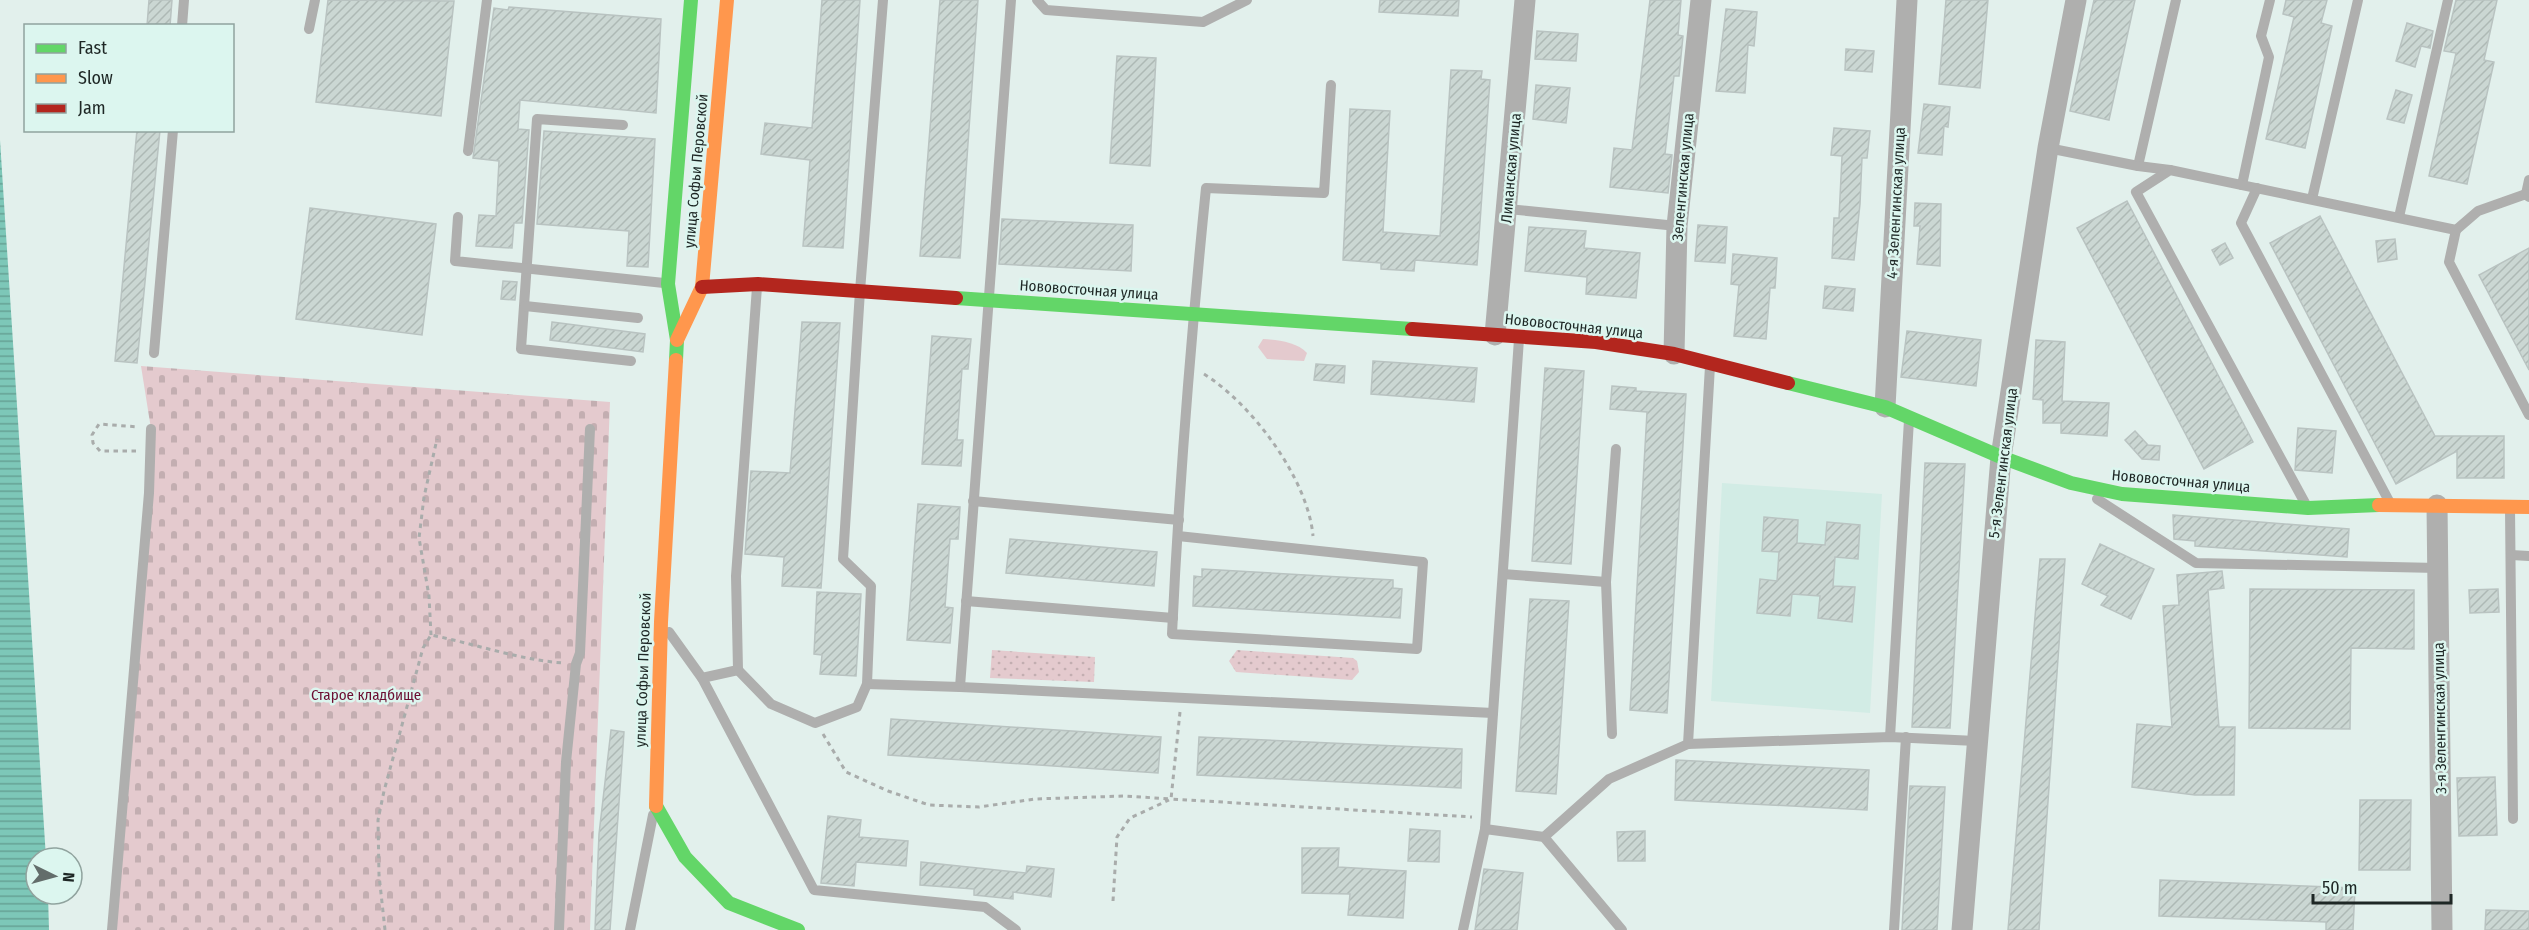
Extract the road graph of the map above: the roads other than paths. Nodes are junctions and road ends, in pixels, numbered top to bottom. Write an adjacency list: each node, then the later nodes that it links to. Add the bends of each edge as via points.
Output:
1 (184, 0): 18 (lane)
2 (315, 0): 19 (lane)
3 (487, 0): 24 (lane)
4 (692, 0): 39 (main road, улица Софьи Перовской)
5 (727, 0): 39 (main road, улица Софьи Перовской)
6 (883, 0): 40 (lane)
7 (1011, 0): 41 (lane)
8 (1037, 0): 9 (lane, via 1046,10 1203,21)
9 (1247, 0)
10 (1525, 0): 32 (street, Лиманская улица)
11 (1701, 0): 35 (street, Зеленгинская улица)
12 (1907, 0): 52 (street, 4-я Зеленгинская улица)
13 (2076, 0): 23 (street, 5-я Зеленгинская улица)
14 (2176, 0): 25 (lane)
15 (2270, 0): 28 (lane, via 2261,36 2269,57)
16 (2358, 0): 31 (lane)
17 (2448, 0): 34 (lane)
18 (182, 24)
19 (309, 29)
20 (1330, 85): 43 (lane, via 1324,193 1206,188)
21 (623, 125): 37 (lane, via 537,119)
22 (173, 132): 48 (lane)
23 (2048, 148): 25 (lane); 58 (street, 5-я Зеленгинская улица)
24 (468, 151)
25 (2138, 166): 26 (lane)
26 (2170, 170): 28 (lane); 65 (lane, via 2136,192)
27 (2529, 180): 30 (lane)
28 (2242, 185): 29 (lane)
29 (2257, 188): 31 (lane); 61 (lane, via 2241,223)
30 (2527, 196): 36 (lane, via 2478,211)
31 (2312, 199): 34 (lane)
32 (1508, 209): 35 (lane); 45 (street, Лиманская улица)
33 (458, 217): 37 (lane, via 456,261)
34 (2399, 217): 36 (lane)
35 (1677, 226): 49 (street, Зеленгинская улица)
36 (2456, 230): 53 (lane, via 2449,262)
37 (528, 269): 39 (lane); 42 (lane)
38 (758, 284): 39 (main road, Нововосточная улица); 40 (main road, Нововосточная улица); 76 (lane, via 736,576)
39 (685, 285): 47 (main road, улица Софьи Перовской); 47 (main road, улица Софьи Перовской)
40 (860, 291): 41 (main road, Нововосточная улица); 78 (lane, via 843,560 871,586)
41 (987, 299): 43 (main road, Нововосточная улица); 60 (lane)
42 (525, 306): 44 (lane); 50 (lane, via 521,349)
43 (1194, 314): 45 (main road, Нововосточная улица); 66 (lane)
44 (638, 318)
45 (1495, 335): 46 (main road, Нововосточная улица)
46 (1519, 337): 49 (main road, Нововосточная улица, via 1596,342); 71 (lane)
47 (677, 340): 75 (main road, улица Софьи Перовской)
48 (154, 353)
49 (1674, 354): 51 (main road, Нововосточная улица)
50 (631, 361)
51 (1711, 363): 52 (main road, Нововосточная улица); 85 (lane)
52 (1885, 407): 54 (main road, Нововосточная улица)
53 (2529, 415)
54 (1909, 417): 58 (main road, Нововосточная улица); 82 (lane)
55 (151, 429): 90 (lane)
56 (590, 429): 91 (lane, via 580,653 566,762)
57 (1616, 449): 72 (lane)
58 (2001, 457): 59 (main road, Нововосточная улица); 84 (street, 5-я Зеленгинская улица)
59 (2071, 483): 65 (main road, Нововосточная улица, via 2122,494); 70 (lane, via 2196,563)
60 (973, 501): 66 (lane); 73 (lane)
61 (2391, 504): 62 (main road, Нововосточная улица); 65 (main road, Нововосточная улица)
62 (2437, 505): 63 (main road, Нововосточная улица); 70 (street, 3-я Зеленгинская улица)
63 (2510, 506): 64 (main road, Нововосточная улица); 68 (lane)
64 (2529, 507)
65 (2308, 508)
66 (1179, 520): 67 (lane)
67 (1178, 536): 74 (lane); 74 (lane, via 1423,562 1418,649 1172,634)
68 (2511, 555): 69 (lane); 87 (lane)
69 (2529, 556)
70 (2438, 568): 99 (street, 3-я Зеленгинская улица)
71 (1503, 574): 72 (lane); 80 (lane)
72 (1606, 582): 81 (lane)
73 (966, 602): 74 (lane); 79 (lane)
74 (1173, 618)
75 (661, 621): 77 (lane); 86 (main road, улица Софьи Перовской)
76 (738, 670): 77 (lane); 78 (lane, via 771,704 815,723 857,707)
77 (702, 678): 94 (lane, via 814,890 985,907)
78 (867, 684): 79 (lane)
79 (960, 687): 80 (lane)
80 (1493, 713): 88 (lane)
81 (1612, 734)
82 (1890, 737): 83 (lane); 85 (lane)
83 (1906, 737): 84 (lane); 97 (lane)
84 (1976, 741): 98 (street, 5-я Зеленгинская улица)
85 (1688, 744): 89 (lane, via 1610,779)
86 (655, 803): 92 (lane); 93 (main road, via 685,857 729,903)
87 (2513, 819)
88 (1485, 829): 89 (lane); 95 (lane)
89 (1544, 837): 96 (lane)
90 (112, 930)
91 (558, 930)
92 (630, 930)
93 (798, 930)
94 (1016, 930)
95 (1463, 930)
96 (1622, 930)
97 (1894, 930)
98 (1962, 930)
99 (2442, 930)

